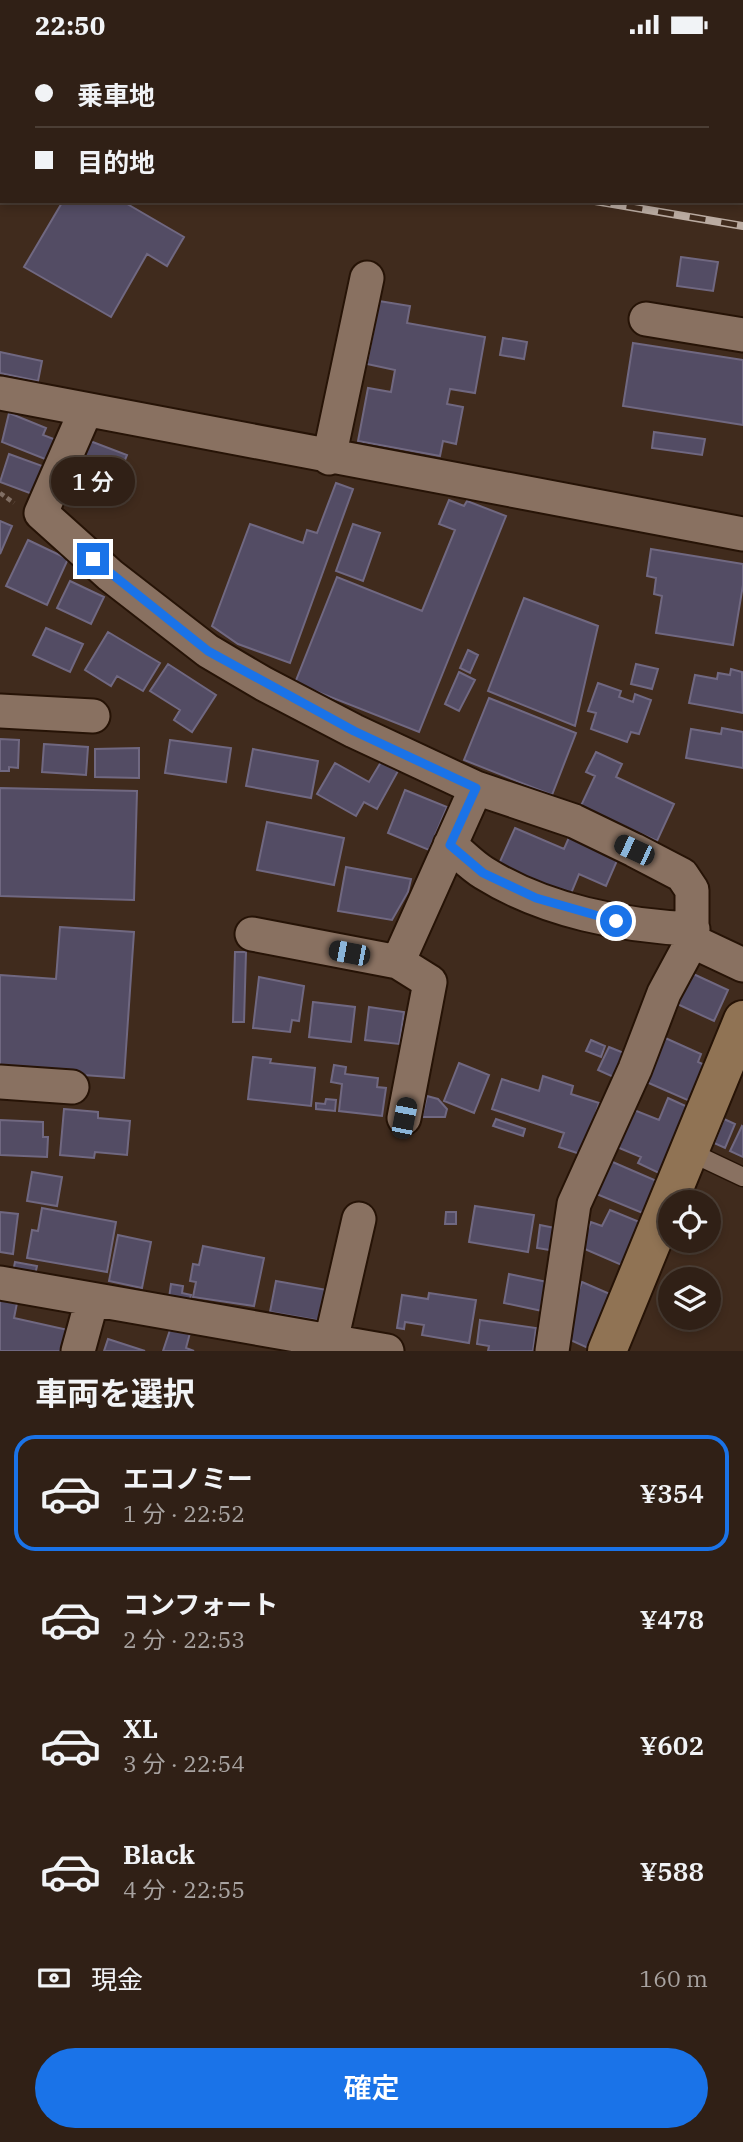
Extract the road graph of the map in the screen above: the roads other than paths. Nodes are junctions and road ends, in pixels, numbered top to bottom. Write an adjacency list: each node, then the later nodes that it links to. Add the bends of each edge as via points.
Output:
1 (367, 278): 6 (street)
2 (646, 319): 3 (street)
3 (743, 335)
4 (1, 397): 5 (street)
5 (86, 410): 6 (street); 10 (street, via 41,513 110,575 208,651 354,731)
6 (329, 458): 7 (street)
7 (743, 534)
8 (0, 711): 9 (street)
9 (93, 716)
10 (476, 788): 11 (street); 13 (street, via 574,821 682,875 692,890)
11 (450, 845): 13 (street, via 483,873 536,898 633,926); 14 (street)
12 (252, 934): 14 (street)
13 (692, 935): 15 (street); 28 (street, via 574,1204)
14 (398, 962): 19 (street, via 430,982)
15 (743, 965)
16 (743, 1020): 20 (main road)
17 (0, 1082): 18 (street)
18 (72, 1087)
19 (404, 1118)
20 (690, 1152): 21 (lane); 29 (main road)
21 (743, 1177)
22 (359, 1219): 25 (street)
23 (0, 1283): 24 (street)
24 (92, 1300): 25 (street); 26 (street)
25 (338, 1345): 27 (street)
26 (78, 1351)
27 (387, 1351)
28 (552, 1351)
29 (607, 1351)

